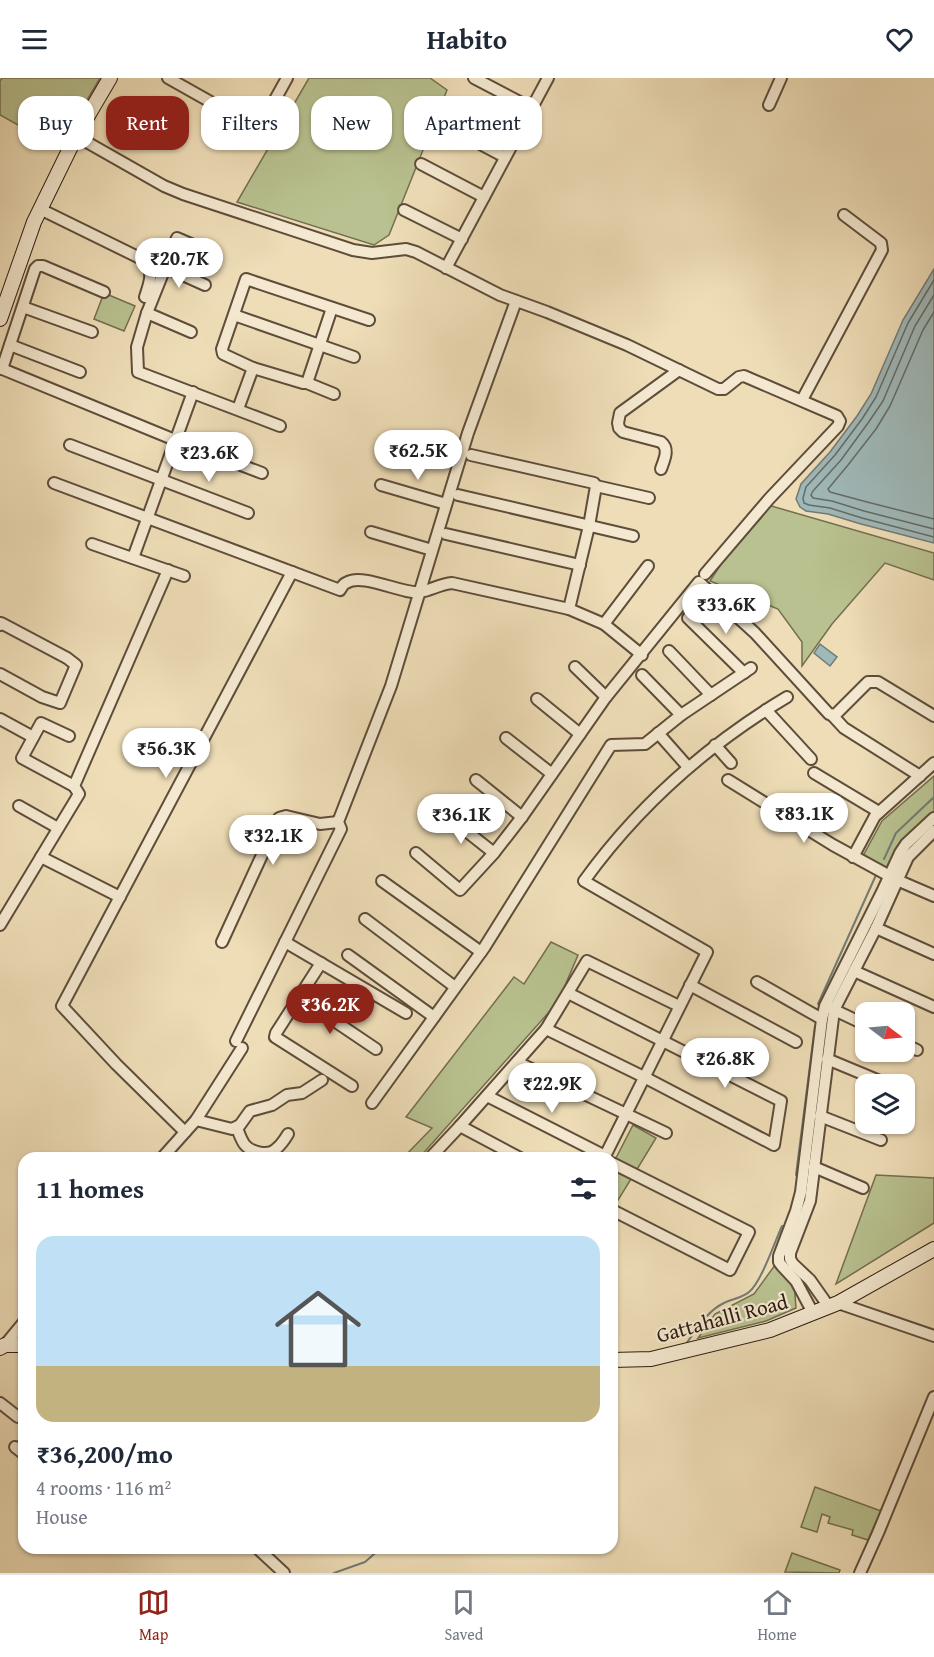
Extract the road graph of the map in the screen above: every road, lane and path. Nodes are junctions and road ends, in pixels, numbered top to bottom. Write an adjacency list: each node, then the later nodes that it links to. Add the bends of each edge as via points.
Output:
1 (110, 78): 9 (main road)
2 (168, 78): 3 (street, via 255,127 261,125)
3 (287, 78)
4 (474, 78): 7 (street)
5 (548, 78): 8 (street)
6 (781, 78): 10 (street)
7 (508, 96)
8 (538, 96)
9 (94, 105)
10 (769, 105)
11 (94, 146): 24 (street, via 183,194 353,250 372,253 406,249)
12 (69, 150): 18 (main road)
13 (492, 150): 15 (street)
14 (509, 150): 15 (street)
15 (505, 157): 17 (street)
16 (421, 164): 17 (street)
17 (484, 197): 21 (street)
18 (40, 209): 27 (street, via 146,261 151,278); 33 (main road)
19 (404, 210): 21 (street)
20 (844, 215): 47 (street, via 881,243 882,250)
21 (462, 239): 24 (street)
22 (200, 248): 23 (street, via 177,238)
23 (165, 267): 25 (street); 31 (street)
24 (446, 268): 28 (street)
25 (205, 285)
26 (104, 292): 29 (street, via 38,266)
27 (145, 297)
28 (516, 301): 42 (street); 54 (street)
29 (23, 307): 35 (street); 37 (street)
30 (332, 308): 32 (street, via 246,279); 34 (street); 38 (street)
31 (147, 313): 36 (street); 45 (street, via 137,347 138,372)
32 (234, 315): 38 (street); 40 (street, via 223,354)
33 (0, 319)
34 (369, 320)
35 (92, 332)
36 (191, 332)
37 (10, 345): 41 (street); 43 (street)
38 (320, 345): 39 (street); 44 (street)
39 (354, 357)
40 (253, 368): 44 (street); 48 (street)
41 (1, 369): 50 (street)
42 (679, 370): 47 (street, via 718,389 739,377 749,377); 55 (street, via 619,417 623,432 664,445)
43 (80, 372)
44 (307, 383): 46 (street)
45 (193, 392): 48 (street); 50 (street)
46 (334, 394)
47 (802, 400): 77 (street, via 837,416 838,426)
48 (238, 409): 49 (street)
49 (280, 426)
50 (175, 440): 56 (street); 57 (street)
51 (392, 442): 54 (street)
52 (70, 444): 57 (street)
53 (471, 455): 60 (street)
54 (459, 462): 63 (street)
55 (661, 469)
56 (262, 472)
57 (160, 479): 64 (street); 65 (street)
58 (54, 483): 65 (street)
59 (381, 484): 63 (street)
60 (596, 486): 62 (street); 66 (street)
61 (458, 495): 66 (street)
62 (649, 498)
63 (446, 504): 71 (street)
64 (248, 513)
65 (147, 518): 72 (street); 76 (street)
66 (589, 526): 69 (street); 73 (street)
67 (371, 532): 71 (street)
68 (446, 534): 73 (street)
69 (633, 536)
70 (92, 544): 72 (street)
71 (432, 550): 79 (street)
72 (133, 558): 75 (street)
73 (580, 565): 80 (street)
74 (648, 566): 82 (street)
75 (168, 570): 78 (street); 113 (street)
76 (292, 572): 79 (street, via 340,590 346,582 356,580); 129 (street)
77 (705, 574)
78 (184, 576)
79 (418, 593): 80 (street, via 452,583); 119 (street, via 391,686)
80 (569, 609): 82 (street)
81 (688, 618): 89 (street, via 747,671)
82 (604, 624): 85 (street)
83 (0, 625): 87 (street, via 76,665 60,703)
84 (669, 651): 89 (street)
85 (642, 655): 90 (street); 95 (street, via 699,582 755,633)
86 (575, 667): 90 (street)
87 (0, 674)
88 (642, 675): 94 (street)
89 (711, 695): 94 (street)
90 (606, 697): 99 (street)
91 (787, 698): 93 (street)
92 (537, 699): 99 (street)
93 (766, 710): 103 (street); 104 (street)
94 (681, 715): 98 (street)
95 (832, 715): 96 (street, via 873,681); 110 (street, via 844,728)
96 (934, 716)
97 (0, 719): 101 (street)
98 (658, 733): 107 (street); 136 (street, via 645,744 611,745)
99 (580, 734): 109 (street)
100 (69, 736): 101 (street, via 41,723)
101 (33, 738): 113 (street, via 22,758)
102 (506, 738): 109 (street)
103 (716, 745): 105 (street); 107 (street)
104 (811, 759)
105 (731, 763)
106 (934, 763): 110 (street)
107 (688, 767): 142 (street, via 634,819 584,880 707,952)
108 (814, 773): 115 (street)
109 (552, 774): 117 (street)
110 (920, 776): 115 (street)
111 (476, 780): 117 (street)
112 (728, 780): 124 (street)
113 (74, 786): 120 (street, via 79,794)
114 (19, 806): 120 (street)
115 (879, 812): 124 (street)
116 (446, 815): 123 (street)
117 (522, 817): 123 (street)
118 (934, 818): 126 (street, via 900,853)
119 (338, 822): 134 (street, via 320,824 279,818); 135 (street, via 340,833)
120 (58, 828): 125 (street)
121 (932, 836): 126 (street, via 908,857)
122 (416, 853): 123 (street, via 459,890)
123 (494, 853)
124 (854, 857): 126 (street)
125 (41, 858): 129 (street); 130 (street)
126 (894, 878): 128 (street); 133 (street); 148 (street)
127 (382, 881): 136 (street)
128 (934, 896)
129 (120, 897): 170 (street, via 62,1006)
130 (4, 908): 132 (street)
131 (365, 919): 143 (street)
132 (0, 925)
133 (876, 928): 137 (street); 140 (street)
134 (222, 942)
135 (285, 942): 139 (street); 167 (street, via 239,1045)
136 (481, 952): 143 (street)
137 (934, 954)
138 (348, 955): 150 (street)
139 (321, 963): 145 (street); 149 (street)
140 (854, 971): 147 (street); 148 (street)
141 (757, 982): 151 (street)
142 (690, 985): 146 (street); 155 (street)
143 (455, 987): 150 (street)
144 (568, 993): 146 (street, via 587,961); 153 (street); 154 (street)
145 (298, 997): 156 (street); 162 (street, via 275,1037)
146 (680, 1006): 154 (street)
147 (934, 1007)
148 (830, 1008): 151 (street); 152 (street); 157 (street)
149 (406, 1013)
150 (434, 1017): 164 (street)
151 (822, 1018): 187 (street, via 801,1192 779,1256 779,1262 796,1281)
152 (855, 1020)
153 (546, 1029): 158 (street); 160 (street)
154 (662, 1041): 160 (street); 160 (street, via 781,1101 774,1145)
155 (796, 1042)
156 (376, 1049)
157 (827, 1059): 159 (street); 166 (street)
158 (517, 1062): 163 (street); 165 (street)
159 (863, 1074)
160 (644, 1077): 165 (street)
161 (322, 1080): 169 (street, via 272,1106 250,1111)
162 (352, 1086)
163 (487, 1096): 168 (street); 179 (street)
164 (372, 1103)
165 (625, 1114): 171 (street); 180 (street)
166 (820, 1116): 173 (street); 182 (street)
167 (196, 1120): 169 (street); 170 (street)
168 (460, 1126): 177 (street); 178 (street)
169 (237, 1128): 175 (street, via 249,1149)
170 (185, 1132): 174 (street)
171 (666, 1133)
172 (288, 1134): 176 (street)
173 (881, 1140)
174 (167, 1152)
175 (262, 1152)
176 (273, 1152)
177 (436, 1152)
178 (509, 1152)
179 (594, 1152)
180 (610, 1152)
181 (618, 1165): 184 (street, via 749,1232 730,1270)
182 (814, 1167): 183 (street); 186 (street, via 810,1202 790,1259)
183 (863, 1188)
184 (618, 1213)
185 (934, 1249): 186 (main road, Gattahalli Road)
186 (833, 1305): 187 (main road, Gattahalli Road); 189 (street)
187 (813, 1313): 192 (main road, Gattahalli Road, via 770,1330 651,1359)
188 (18, 1329): 191 (street)
189 (934, 1336)
190 (18, 1346): 191 (main road)
191 (3, 1347)
192 (618, 1360)
193 (934, 1397): 198 (street)
194 (0, 1403): 195 (street)
195 (18, 1416)
196 (263, 1554): 197 (street)
197 (284, 1573)
198 (860, 1573)

